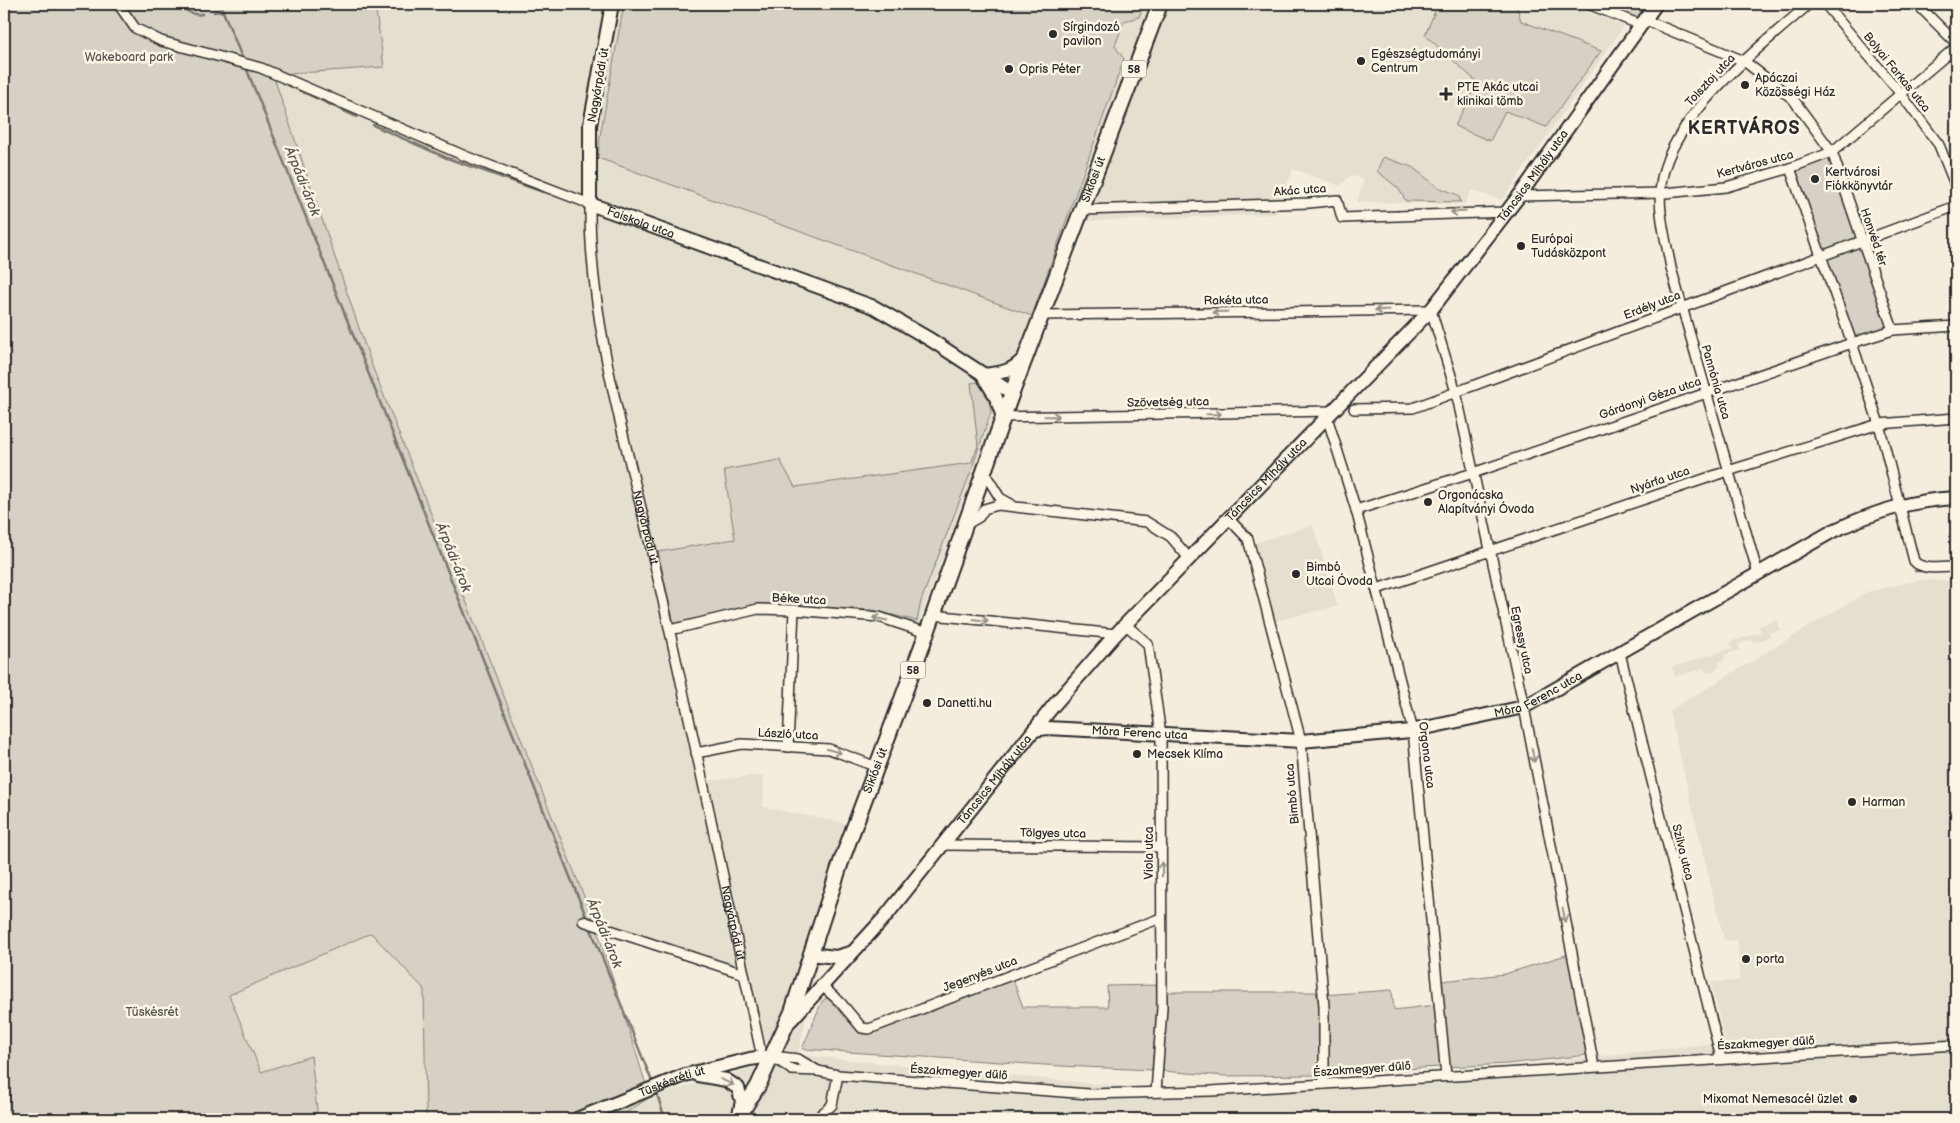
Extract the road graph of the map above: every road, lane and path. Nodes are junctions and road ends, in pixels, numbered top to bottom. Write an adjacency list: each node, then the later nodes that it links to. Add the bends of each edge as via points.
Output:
1 (122, 4): 19 (street, Faiskola utca, via 121,8 135,28 162,41 261,68 465,156)
2 (612, 4): 19 (street, Nagyárpádi út, via 590,125)
3 (1160, 4): 21 (main road, Siklósi út / 58)
4 (1588, 4): 9 (street, Honvéd tér)
5 (1656, 4): 9 (street, Táncsics Mihály utca)
6 (1810, 4): 12 (street, Tolsztoj utca)
7 (1825, 4): 13 (street, Bolyai Farkas utca)
8 (1917, 4): 10 (street)
9 (1643, 22): 12 (street, Honvéd tér); 18 (street, Táncsics Mihály utca)
10 (1956, 43)
11 (1956, 48): 13 (street, Kertváros utca)
12 (1744, 61): 14 (street, Honvéd tér, via 1793,100); 17 (street, Tolsztoj utca, via 1698,109 1681,132 1665,169)
13 (1901, 94): 14 (street, Kertváros utca); 16 (street, Bolyai Farkas utca, via 1939,145)
14 (1832, 152): 15 (street, Kertváros utca); 23 (street, Honvéd tér)
15 (1790, 168): 17 (street, Kertváros utca, via 1726,187); 24 (street)
16 (1956, 186)
17 (1661, 194): 18 (street, Kertváros utca); 25 (street, Pannónia utca, via 1663,228)
18 (1519, 196): 22 (street, Táncsics Mihály utca)
19 (590, 204): 32 (street, Faiskola utca, via 874,308 931,340); 58 (street, Nagyárpádi út, via 594,290)
20 (1956, 206): 23 (street, Erdély utca)
21 (1082, 210): 22 (street, Akác utca, one-way to 21, via 1342,218 1337,200); 27 (main road, Siklósi út / 58)
22 (1507, 212): 26 (street, Táncsics Mihály utca)
23 (1862, 240): 24 (street, Erdély utca); 29 (street, Honvéd tér)
24 (1821, 255): 25 (street, Erdély utca); 30 (street)
25 (1682, 308): 33 (street, Erdély utca); 34 (street, Pannónia utca)
26 (1431, 310): 27 (street, Rakéta utca, one-way to 27); 33 (street, Egressy utca); 37 (street, Táncsics Mihály utca)
27 (1042, 315): 31 (main road, Siklósi út / 58)
28 (1956, 326): 29 (street, Gárdonyi Géza utca)
29 (1893, 330): 30 (street, Gárdonyi Géza utca)
30 (1852, 342): 34 (street, Gárdonyi Géza utca); 40 (street)
31 (1026, 355): 32 (street, via 1008,371); 35 (main road, 58)
32 (983, 375): 35 (street, Faiskola utca); 38 (street)
33 (1456, 392): 36 (street, Erdély utca, via 1413,408); 43 (street, Egressy utca)
34 (1705, 392): 41 (street, Pannónia utca); 43 (street, Gárdonyi Géza utca)
35 (1012, 393): 38 (main road, 58)
36 (1354, 409)
37 (1330, 414): 38 (street, Szövetség utca, one-way to 37); 47 (street, Orgona utca); 48 (street, Táncsics Mihály utca)
38 (1003, 417): 42 (main road, Siklósi út / 58)
39 (1956, 418): 40 (street, Nyárfa utca)
40 (1879, 424): 41 (street, Nyárfa utca); 45 (street)
41 (1728, 471): 50 (street, Nyárfa utca); 53 (street, Pannónia utca)
42 (984, 472): 46 (street, via 1000,498); 49 (main road, Siklósi út / 58)
43 (1473, 473): 47 (street, Gárdonyi Géza utca); 50 (street, Egressy utca)
44 (1956, 498): 45 (street, Móra Ferenc utca)
45 (1900, 504): 52 (street, via 1917,565); 53 (street, Móra Ferenc utca, via 1833,531)
46 (1028, 509): 49 (street, via 991,505); 51 (street, via 1147,522 1171,537)
47 (1356, 510): 54 (street, Orgona utca)
48 (1227, 517): 51 (street, Táncsics Mihály utca); 68 (street, Bimbó utca, via 1248,539)
49 (965, 525): 56 (main road, Siklósi út / 58)
50 (1491, 551): 54 (street, Nyárfa utca); 63 (street, Egressy utca)
51 (1188, 557): 57 (street, Táncsics Mihály utca)
52 (1956, 567)
53 (1758, 574): 61 (street, Móra Ferenc utca)
54 (1377, 589): 66 (street, Orgona utca)
55 (794, 610): 58 (street, Béke utca, via 758,609); 59 (street, Béke utca, one-way to 55, via 879,617); 69 (street)
56 (933, 615): 59 (main road, Siklósi út / 58); 60 (street, one-way to 60)
57 (1125, 624): 60 (street, Táncsics Mihály utca); 67 (street, Viola utca, via 1148,644)
58 (670, 630): 70 (street, Nagyárpádi út)
59 (927, 633): 71 (main road, Siklósi út / 58)
60 (1116, 634): 62 (street, Táncsics Mihály utca)
61 (1620, 653): 63 (street, Móra Ferenc utca); 84 (street, Szilva utca)
62 (1054, 705): 64 (street, Táncsics Mihály utca); 65 (street, Móra Ferenc utca, via 1055,715)
63 (1524, 707): 66 (street, Móra Ferenc utca); 85 (street, Egressy utca, one-way to 85)
64 (1034, 730): 65 (street, Móra Ferenc utca); 72 (street, Táncsics Mihály utca)
65 (1078, 730): 67 (street, Móra Ferenc utca)
66 (1413, 731): 68 (street, Móra Ferenc utca); 88 (street, Orgona utca)
67 (1160, 734): 68 (street, Móra Ferenc utca); 73 (street, Viola utca)
68 (1300, 741): 89 (street, Bimbó utca, via 1324,1006)
69 (788, 747): 70 (street, László utca, via 742,744); 71 (street, László utca, one-way to 71, via 829,749)
70 (696, 753): 78 (street, Nagyárpádi út)
71 (877, 766): 77 (main road, Siklósi út / 58)
72 (944, 844): 73 (street, Tölgyes utca); 76 (street, Táncsics Mihály utca)
73 (1162, 847): 74 (street, Viola utca, one-way to 73)
74 (1161, 918): 79 (street, Jegenyés utca, via 869,1029 862,1028); 90 (street, Viola utca, via 1162,1008)
75 (587, 922): 78 (street)
76 (860, 944): 77 (street, Táncsics Mihály utca, via 844,956); 79 (street, Táncsics Mihály utca)
77 (810, 954): 80 (main road, Siklósi út / 58)
78 (744, 974): 82 (street, Nagyárpádi út)
79 (821, 985): 80 (street, Táncsics Mihály utca)
80 (787, 1026): 83 (main road, Siklósi út / 58)
81 (1956, 1045): 84 (street, Északmegyer dűlő)
82 (760, 1048)
83 (772, 1056): 86 (street, Északmegyer dűlő, via 798,1059 818,1071); 87 (street, Tüskésréti út); 91 (main road, Siklósi út / 58)
84 (1721, 1058): 85 (street, Északmegyer dűlő)
85 (1594, 1066): 88 (street, Északmegyer dűlő)
86 (838, 1074): 90 (street, Északmegyer dűlő, via 1089,1094); 93 (street, via 832,1105)
87 (685, 1075): 91 (street, one-way to 91, via 715,1077 733,1083 742,1094); 92 (street, Tüskésréti út)
88 (1446, 1076): 89 (street, Északmegyer dűlő)
89 (1324, 1084): 90 (street, Északmegyer dűlő)
90 (1156, 1092)
91 (738, 1118)
92 (577, 1119)
93 (816, 1119)

